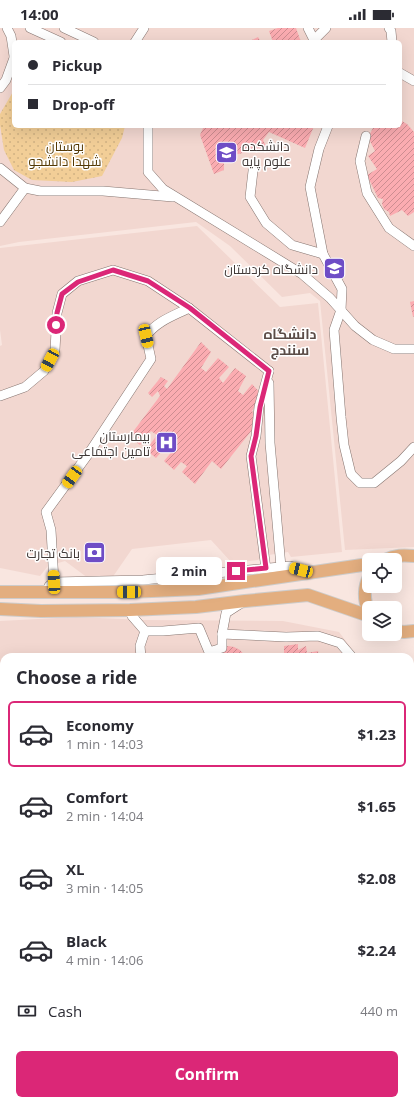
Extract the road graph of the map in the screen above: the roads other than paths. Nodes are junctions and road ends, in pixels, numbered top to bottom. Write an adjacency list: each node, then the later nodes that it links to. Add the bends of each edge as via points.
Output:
1 (7, 28): 14 (street)
2 (30, 28): 8 (street)
3 (64, 28): 9 (street)
4 (144, 28): 10 (street)
5 (308, 28): 11 (street)
6 (326, 28): 12 (street)
7 (389, 28): 13 (street)
8 (57, 40)
9 (90, 40)
10 (136, 40)
11 (314, 40)
12 (315, 40)
13 (392, 40)
14 (12, 43)
15 (12, 63): 19 (street)
16 (402, 74): 18 (street)
17 (12, 80): 20 (street)
18 (414, 81)
19 (0, 88)
20 (0, 93)
21 (148, 128): 27 (street, via 148,172 163,189)
22 (327, 128): 30 (street, via 319,148 310,187)
23 (366, 136): 29 (street, via 360,161 367,194 389,228)
24 (0, 168): 26 (street)
25 (253, 171): 30 (street, via 250,196 266,223 292,245)
26 (25, 188): 27 (street, via 40,191 103,191); 28 (street)
27 (176, 197): 32 (street, via 302,274)
28 (0, 222)
29 (414, 246)
30 (323, 254): 32 (street, via 342,289)
31 (190, 308): 34 (street); 35 (street, via 148,281 113,270 78,282 62,294 57,313 55,350 44,371 25,387); 43 (street, via 161,322 146,336 151,359 89,453 46,512 51,530)
32 (341, 310): 33 (street, via 355,326 373,340 394,349); 36 (street, via 334,330 344,445 351,474 360,483 374,483)
33 (414, 348)
34 (269, 371): 40 (street, via 270,443); 41 (street, via 251,456)
35 (0, 396)
36 (414, 447)
37 (402, 555): 38 (main road)
38 (414, 556)
39 (362, 565): 42 (main road)
40 (280, 567): 41 (street); 42 (street, via 290,566)
41 (266, 568): 43 (street, via 144,580)
42 (313, 573): 45 (main road, via 198,589)
43 (54, 582): 45 (street)
44 (0, 592): 45 (main road)
45 (41, 592)
46 (245, 600): 48 (main road, via 196,607); 49 (main road, via 308,596); 53 (street, via 226,613)
47 (0, 609): 48 (main road)
48 (130, 610): 50 (street)
49 (362, 614)
50 (145, 631): 53 (street, via 199,628 209,652 222,648); 54 (street)
51 (414, 631): 52 (main road)
52 (402, 632)
53 (222, 634): 55 (street, via 318,636 340,643)
54 (141, 653)
55 (349, 653)

